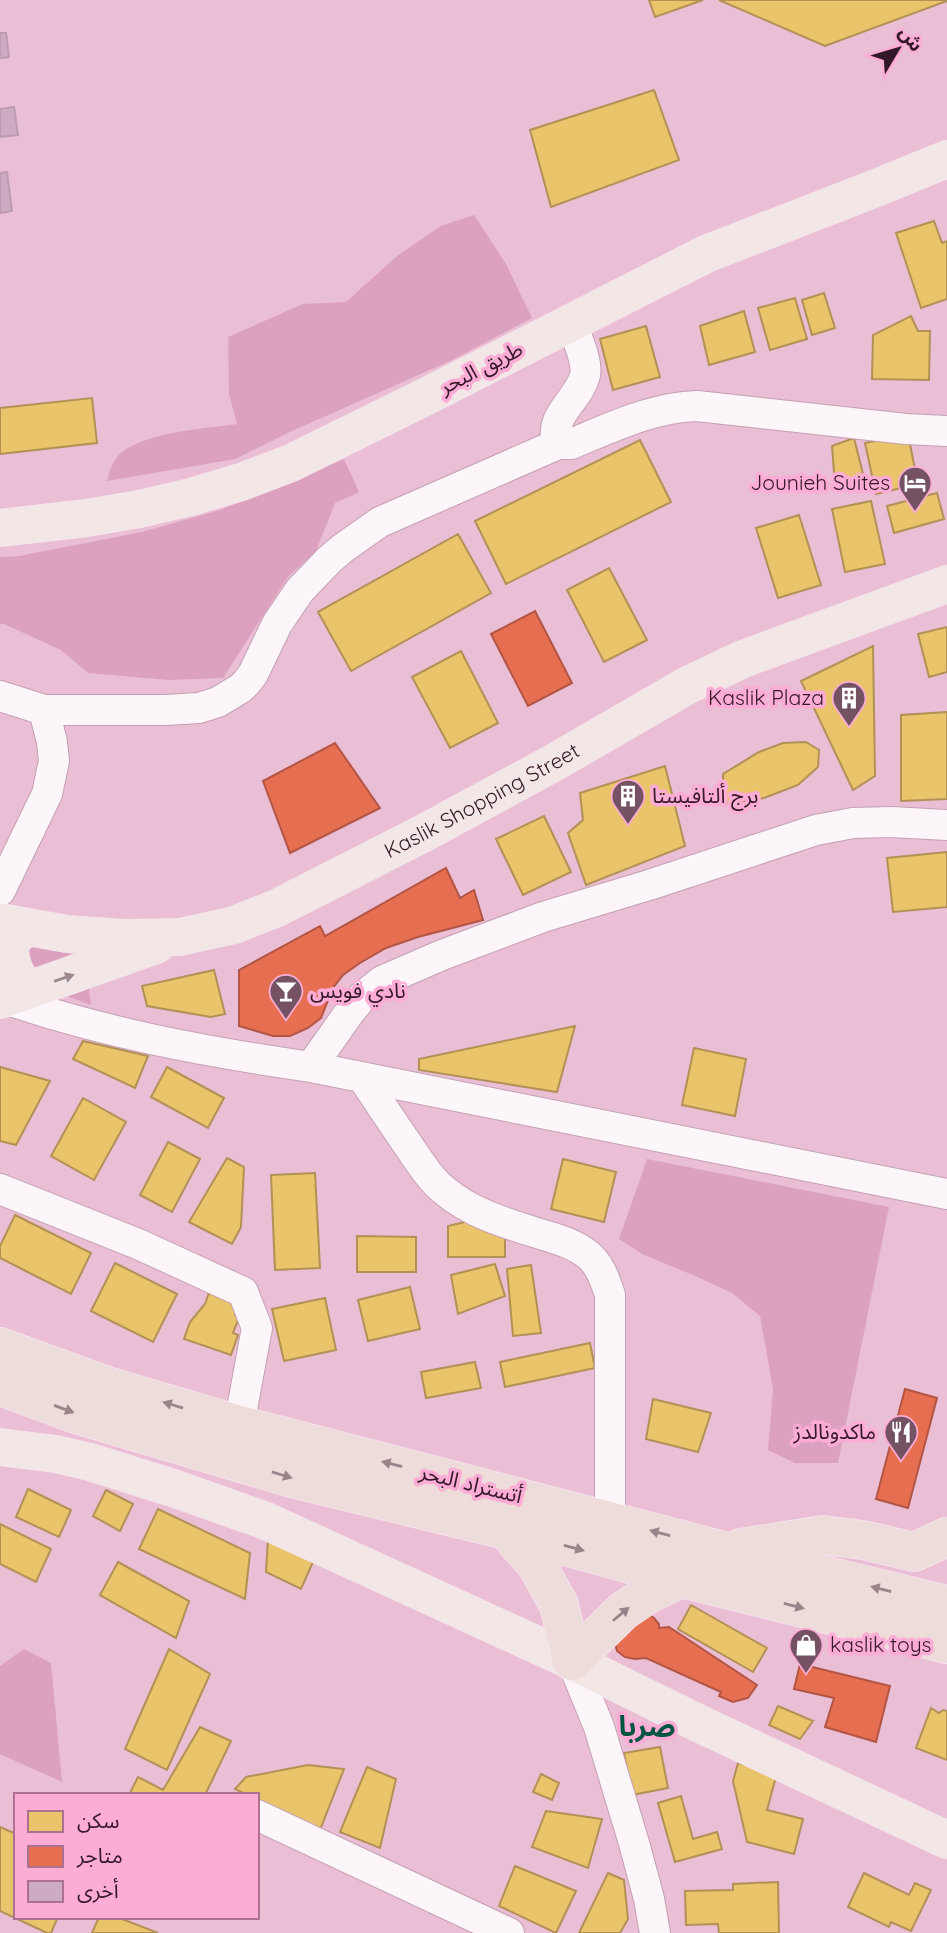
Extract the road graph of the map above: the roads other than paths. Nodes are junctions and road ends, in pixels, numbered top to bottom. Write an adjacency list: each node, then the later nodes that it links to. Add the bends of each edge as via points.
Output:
1 (947, 159): 2 (main road, طريق البحر, via 706,254)
2 (571, 322): 4 (street, via 585,374 557,421); 5 (main road, طريق البحر, via 291,463 242,482 139,509)
3 (947, 431): 4 (street, via 697,406 649,415)
4 (558, 444): 8 (street, via 380,522 343,548 300,590 247,682 218,702 166,710)
5 (0, 528)
6 (947, 583): 12 (main road, Kaslik Shopping Street, via 743,659 277,908 234,925)
7 (0, 696): 8 (street)
8 (44, 710): 10 (street, via 54,761 47,794)
9 (947, 825): 14 (street, via 853,823 816,830 543,917 442,955 383,981 363,996)
10 (0, 891)
11 (16, 925): 12 (main road, Kaslik Shopping Street, via 67,934); 13 (main road, via 1,950)
12 (180, 937): 13 (main road, one-way to 12)
13 (11, 997): 14 (street, via 85,1024 156,1041)
14 (311, 1067): 15 (street)
15 (363, 1078): 17 (street); 22 (street, via 447,1194 498,1220 564,1242 598,1265 610,1295)
16 (0, 1189): 20 (street, via 243,1292 257,1328)
17 (947, 1194)
18 (0, 1347): 20 (highway, أتستراد البحر, one-way to 18, via 110,1387)
19 (0, 1386): 23 (highway, أتستراد البحر, one-way to 23, via 292,1478)
20 (239, 1425): 22 (highway, أتستراد البحر, one-way to 20)
21 (0, 1447): 29 (main road, via 90,1462 266,1521)
22 (610, 1520): 25 (highway, أتستراد البحر, one-way to 22)
23 (506, 1530): 26 (highway, أتستراد البحر, one-way to 26); 29 (highway, via 537,1565 559,1605)
24 (947, 1536): 25 (highway, via 914,1552 823,1535)
25 (724, 1551): 27 (highway, أتستراد البحر, one-way to 25)
26 (682, 1578): 28 (highway, أتستراد البحر, one-way to 28); 29 (highway, one-way to 26, via 623,1611)
27 (947, 1605)
28 (947, 1644)
29 (572, 1661): 31 (main road); 33 (street, via 599,1727)
30 (259, 1816): 32 (street)
31 (947, 1840)
32 (509, 1933)
33 (656, 1933)

